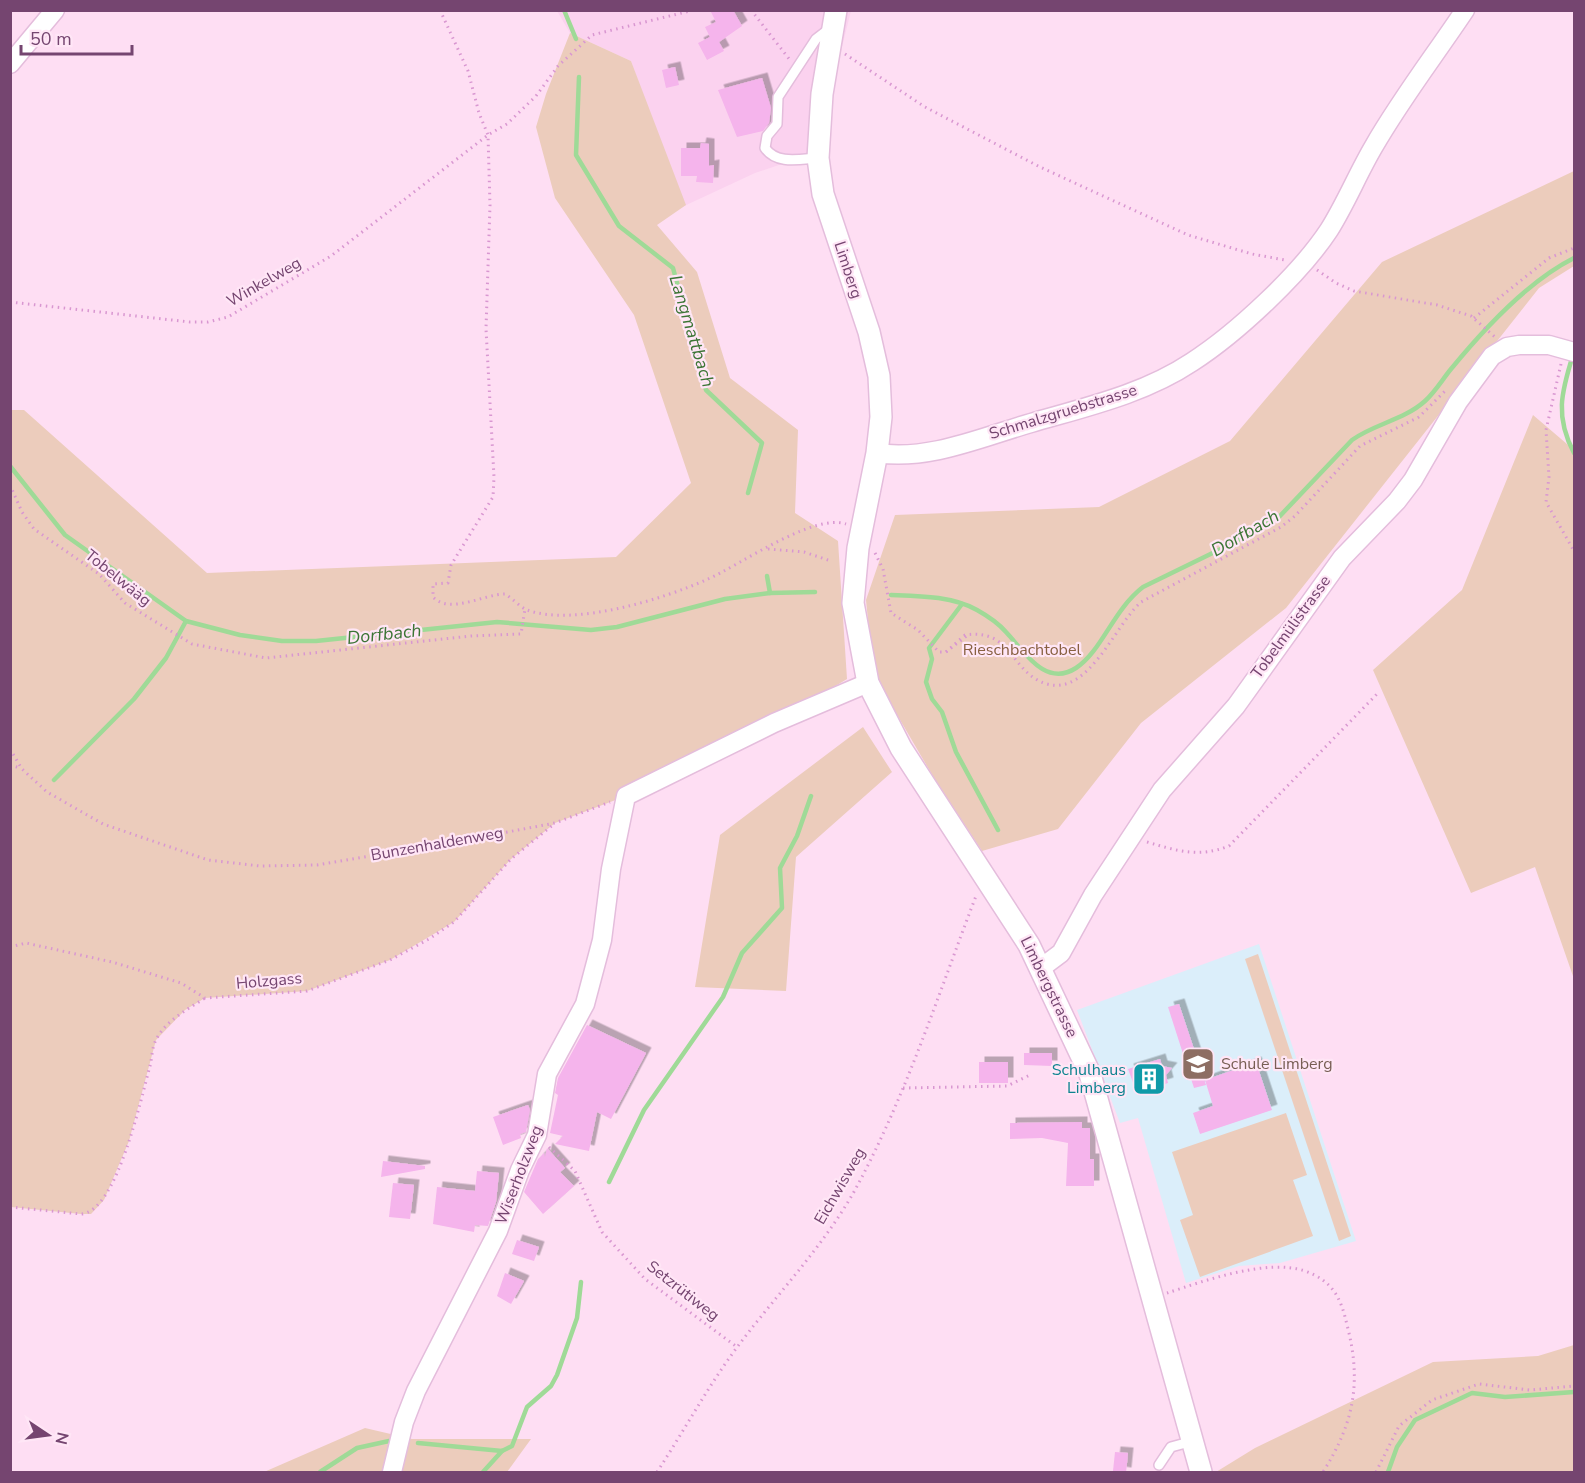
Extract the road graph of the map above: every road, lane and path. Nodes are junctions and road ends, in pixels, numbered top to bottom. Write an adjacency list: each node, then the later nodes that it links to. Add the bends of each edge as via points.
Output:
1 (55, 10): 7 (street)
2 (440, 10): 9 (path, via 468,71)
3 (694, 10): 9 (path, Winkelweg, via 592,35 558,66 536,96 507,124)
4 (751, 10): 8 (path)
5 (1466, 10): 12 (street, Schmalzgruebstrasse, via 1374,146 1328,230)
6 (833, 26): 8 (lane, via 816,39); 10 (street, Limberg); 12 (path, via 925,107 1040,167 1188,235)
7 (10, 64)
8 (797, 68): 10 (lane, via 778,97 777,124 767,136 765,148 770,156 783,160)
9 (488, 135): 13 (path, Winkelweg, via 331,256 228,317 190,322); 25 (path, via 486,329 493,497 451,565 448,584 433,584 432,593 435,600 454,604 505,594)
10 (818, 158): 18 (street, Limberg, via 823,194 869,332 879,376 882,417)
11 (1575, 248): 14 (path, via 1549,258)
12 (1302, 264): 14 (path, via 1354,291 1437,306); 18 (street, Schmalzgruebstrasse, via 1244,321 1192,362 1140,390 918,455)
13 (10, 302)
14 (1474, 318): 15 (path)
15 (1496, 338)
16 (1568, 350): 22 (path, via 1546,430 1546,502); 33 (street, Tobelmülistrasse, via 1520,345 1492,356 1458,402 1402,494 1341,558 1236,706 1162,790)
17 (1446, 390): 24 (path, via 1419,417 1360,446 1281,526 1141,602 1078,680 1059,686 1044,683 1034,678 997,639 985,635 968,635 951,651 939,652 918,630 891,613)
18 (877, 453): 20 (street, Limberg)
19 (10, 485): 25 (path, Tobelwääg, via 34,529 99,574 125,603 192,644 266,658 521,634)
20 (861, 530): 21 (path, via 842,523 812,526); 26 (street, Limbergstrasse, via 853,603)
21 (765, 549): 23 (path, via 804,552); 25 (path, via 708,579 604,612 561,616)
22 (1575, 551)
23 (831, 561)
24 (883, 572)
25 (525, 612)
26 (868, 683): 31 (street, via 774,723); 34 (street, Limbergstrasse, via 902,748)
27 (1377, 694): 33 (path, via 1229,846 1210,853 1192,853)
28 (10, 749): 30 (path, Bunzenhaldenweg)
29 (10, 765): 30 (path)
30 (22, 769): 32 (path, Bunzenhaldenweg, via 47,792 103,824 208,860 261,866 317,865)
31 (626, 796): 32 (path, Bunzenhaldenweg); 40 (street, Wiserholzweg, via 595,971 585,1004 547,1074)
32 (555, 823): 37 (path, Holzgass, via 511,859 454,922 390,960 307,991)
33 (1132, 835): 36 (street, Tobelmülistrasse, via 1061,953)
34 (992, 884): 36 (street, Limbergstrasse); 39 (path, Eichwisweg, via 976,896)
35 (10, 947): 37 (path, via 26,943 112,962 181,983)
36 (1041, 968): 42 (street, Limbergstrasse, via 1090,1074)
37 (205, 998): 41 (path, via 185,1010 156,1040 131,1137 98,1208 91,1214 81,1214)
38 (1032, 1074): 39 (path, via 1007,1086)
39 (903, 1088): 43 (path, Eichwisweg, via 872,1156 834,1224)
40 (537, 1135): 43 (path, Setzrütiweg, via 575,1171 602,1232 645,1279); 47 (street, Wiserholzweg, via 492,1245 416,1391)
41 (10, 1207)
42 (1154, 1298): 45 (street, Limbergstrasse); 50 (path, via 1237,1273 1276,1268 1303,1270 1328,1281 1341,1300 1355,1357 1356,1380 1341,1444)
43 (737, 1347): 48 (path, Eichwisweg)
44 (1575, 1386): 51 (path, via 1530,1390 1479,1384 1432,1400 1399,1426)
45 (1193, 1441): 46 (lane, via 1171,1447); 49 (street, Limbergstrasse)
46 (1159, 1466)
47 (392, 1473)
48 (657, 1473)
49 (1201, 1473)
50 (1323, 1473)
51 (1376, 1473)

